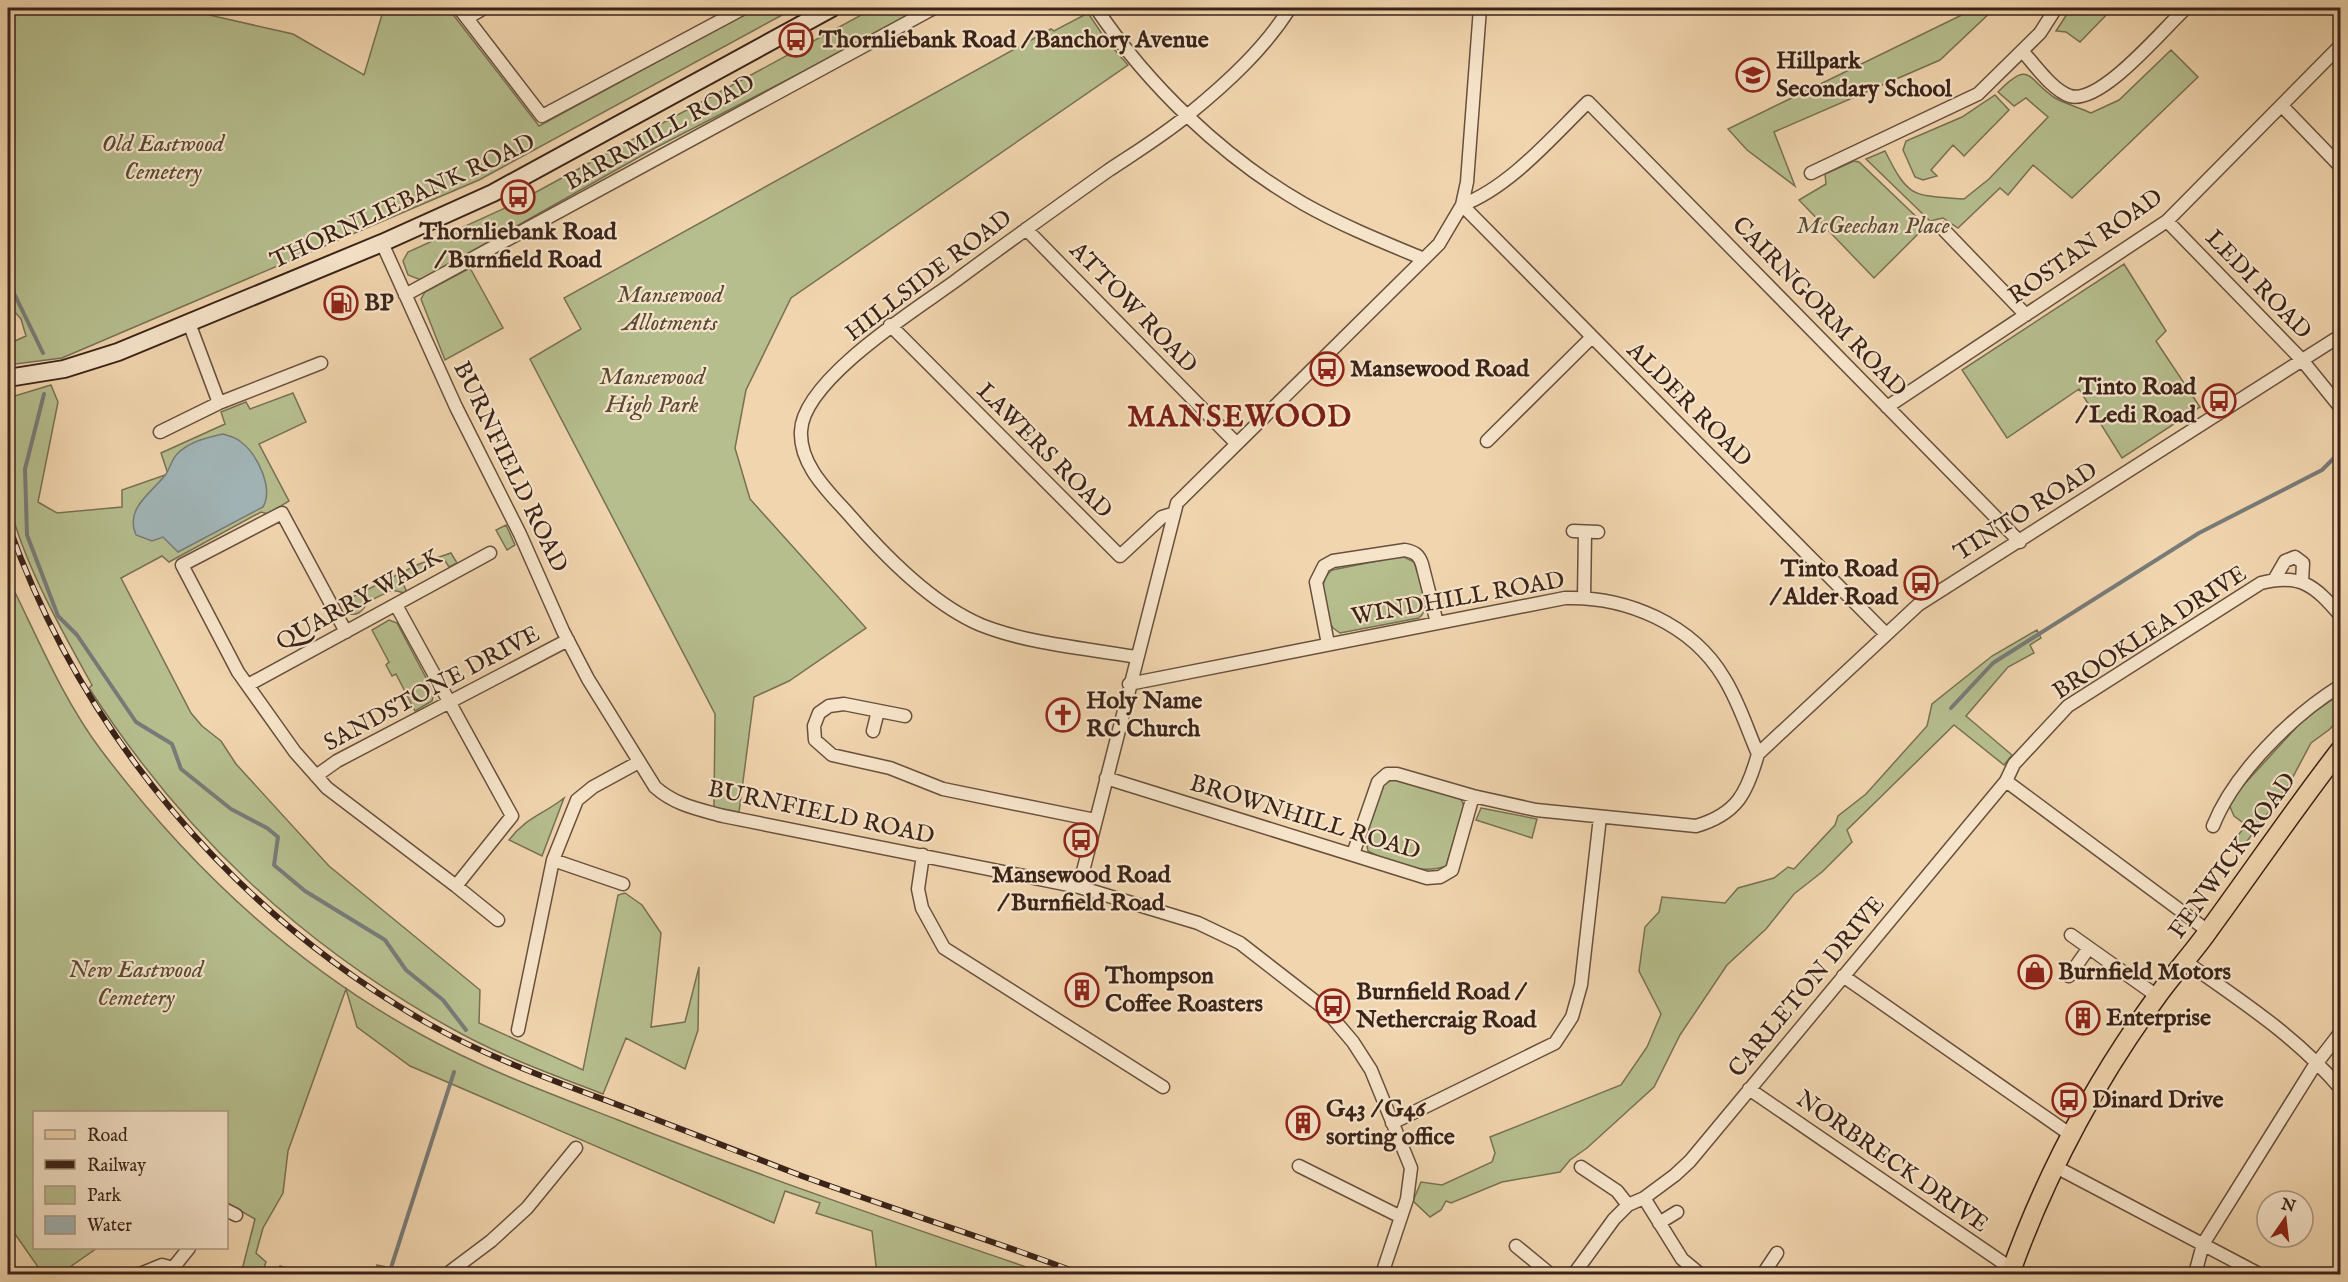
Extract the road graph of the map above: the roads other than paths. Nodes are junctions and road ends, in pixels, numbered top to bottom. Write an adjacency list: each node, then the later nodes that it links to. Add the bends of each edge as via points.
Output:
1 (459, 8): 11 (street)
2 (484, 8): 11 (street)
3 (744, 8): 11 (street, via 542,116)
4 (832, 8): 22 (main road, THORNLIEBANK ROAD, via 493,193)
5 (934, 8): 24 (street, BARRMILL ROAD)
6 (1096, 8): 15 (street, via 1148,74)
7 (1290, 8): 15 (street, HILLSIDE ROAD, via 1249,60)
8 (1480, 8): 18 (street)
9 (2056, 8): 13 (street)
10 (2186, 8): 13 (street, via 2109,83 2090,95 2075,97 2059,90)
11 (467, 18)
12 (2340, 46): 14 (street, ROSTAN ROAD)
13 (2023, 52): 17 (street, via 1964,103)
14 (2282, 106): 16 (street); 19 (street, ROSTAN ROAD)
15 (1188, 115): 20 (street, HILLSIDE ROAD); 23 (street, via 1246,164 1303,203)
16 (2340, 166)
17 (1811, 173)
18 (1462, 205): 23 (street, via 1448,231); 29 (street, ALDER ROAD); 35 (street, CAIRNGORM ROAD, via 1477,200 1504,181 1588,102)
19 (2167, 221): 25 (street, ROSTAN ROAD); 30 (street, LEDI ROAD)
20 (1026, 229): 27 (street, HILLSIDE ROAD); 38 (street, ATTOW ROAD)
21 (1943, 229): 25 (street)
22 (382, 243): 24 (street, BURNFIELD ROAD); 26 (main road, THORNLIEBANK ROAD)
23 (1425, 259): 38 (street)
24 (405, 295): 51 (street, BURNFIELD ROAD)
25 (2026, 315): 35 (street, ROSTAN ROAD)
26 (189, 323): 32 (main road, THORNLIEBANK ROAD, via 91,362); 33 (street)
27 (890, 325): 39 (street, LAWERS ROAD, via 1120,556 1162,517); 53 (street, HILLSIDE ROAD, via 826,384 805,414 802,445 807,461 823,484 873,542 913,579 980,624 1016,636)
28 (2340, 336): 30 (street, TINTO ROAD)
29 (1592, 337): 37 (street); 50 (street, ALDER ROAD)
30 (2302, 360): 34 (street, LEDI ROAD); 41 (street, TINTO ROAD)
31 (321, 363): 33 (street)
32 (8, 378)
33 (219, 403): 36 (street)
34 (2340, 406)
35 (1887, 407): 41 (street, CAIRNGORM ROAD)
36 (160, 432)
37 (1487, 441)
38 (1236, 442): 39 (street, via 1186,491)
39 (1172, 514): 53 (street)
40 (1598, 532): 45 (street, via 1579,531)
41 (2020, 542): 50 (street, TINTO ROAD, via 1918,605)
42 (490, 553): 46 (street, QUARRY WALK)
43 (2274, 580): 44 (street, BROOKLEA DRIVE); 44 (street, BROOKLEA DRIVE, via 2284,561 2295,557 2303,563); 66 (street, BROOKLEA DRIVE, via 2261,583 2068,706 2014,764)
44 (2302, 582): 47 (street, via 2318,590)
45 (1584, 598): 48 (street, WINDHILL ROAD, via 1565,598); 62 (street, WINDHILL ROAD, via 1622,604 1648,614 1693,641 1724,677)
46 (396, 605): 49 (street, QUARRY WALK); 57 (street)
47 (2340, 615)
48 (1437, 623): 52 (street, WINDHILL ROAD); 52 (street, via 1422,564 1412,551 1333,561 1324,566 1316,582)
49 (346, 632): 55 (street, QUARRY WALK); 55 (street, via 282,513 182,566)
50 (1886, 634): 62 (street, TINTO ROAD)
51 (568, 640): 57 (street, SANDSTONE DRIVE); 63 (street, BURNFIELD ROAD)
52 (1328, 644): 54 (street, WINDHILL ROAD)
53 (1136, 657): 54 (street)
54 (1129, 684): 65 (street)
55 (248, 685): 64 (street)
56 (2340, 686): 70 (street, via 2287,727 2223,803)
57 (450, 702): 64 (street, SANDSTONE DRIVE); 75 (street, via 512,816)
58 (878, 711): 59 (street); 60 (street); 69 (street, via 844,704 829,706 819,713 814,726 815,740 832,755 890,768 943,789)
59 (905, 716)
60 (873, 731)
61 (2340, 750): 78 (main road, FENWICK ROAD)
62 (1758, 754): 68 (street, via 1743,798 1717,820 1696,826)
63 (639, 762): 72 (street, BURNFIELD ROAD, via 655,787 685,806); 73 (street, via 577,800)
64 (316, 776): 75 (street)
65 (1106, 778): 69 (street); 71 (street, BROWNHILL ROAD)
66 (2006, 781): 78 (street); 82 (street, CARLETON DRIVE)
67 (1473, 796): 68 (street, via 1536,810); 71 (street, via 1386,774 1378,782); 71 (street, BROWNHILL ROAD, via 1452,870 1440,877 1427,878)
68 (1600, 817): 91 (street, via 1581,985 1572,1017 1555,1043)
69 (1095, 820): 76 (street)
70 (2214, 826)
71 (1353, 854)
72 (922, 855): 76 (street, BURNFIELD ROAD); 88 (street, via 918,889 922,908 944,948)
73 (553, 860): 74 (street); 85 (street)
74 (623, 884)
75 (456, 886): 77 (street)
76 (1079, 887): 91 (street, BURNFIELD ROAD, via 1198,922 1240,943 1324,1009 1353,1042 1371,1070)
77 (498, 920)
78 (2208, 931): 81 (main road, FENWICK ROAD)
79 (2072, 935): 80 (street)
80 (2088, 949): 83 (street); 84 (street)
81 (2186, 962): 84 (main road, FENWICK ROAD); 87 (street, via 2277,1026)
82 (1843, 976): 90 (street, CARLETON DRIVE); 92 (street)
83 (2069, 976)
84 (2157, 996): 92 (main road, FENWICK ROAD, via 2106,1072)
85 (518, 1030)
86 (2340, 1033): 87 (street)
87 (2319, 1062): 89 (street); 102 (street)
88 (1163, 1087)
89 (2340, 1088)
90 (1749, 1089): 97 (street, CARLETON DRIVE, via 1690,1161); 107 (street, NORBRECK DRIVE)
91 (1392, 1123): 100 (street, BURNFIELD ROAD, via 1411,1168)
92 (2071, 1135): 96 (main road, FENWICK ROAD)
93 (576, 1148): 109 (street, via 527,1208)
94 (1299, 1166): 100 (street)
95 (1581, 1167): 98 (street, via 1617,1191)
96 (2056, 1167): 102 (street); 107 (main road, FENWICK ROAD)
97 (1644, 1198): 98 (street, CARLETON DRIVE); 101 (street)
98 (1628, 1205): 112 (street, CARLETON DRIVE)
99 (1677, 1212): 101 (street)
100 (1401, 1217): 110 (street, BURNFIELD ROAD)
101 (1659, 1223): 113 (street, via 1682,1259)
102 (2203, 1244): 115 (street); 116 (street)
103 (1516, 1245): 111 (street)
104 (188, 1249): 106 (street)
105 (1777, 1253): 114 (street)
106 (175, 1271): 108 (street, via 162,1265)
107 (2011, 1272)
108 (140, 1275)
109 (447, 1275)
110 (1382, 1275)
111 (1551, 1275)
112 (1574, 1275)
113 (1700, 1275)
114 (1763, 1275)
115 (2195, 1275)
116 (2259, 1275)

